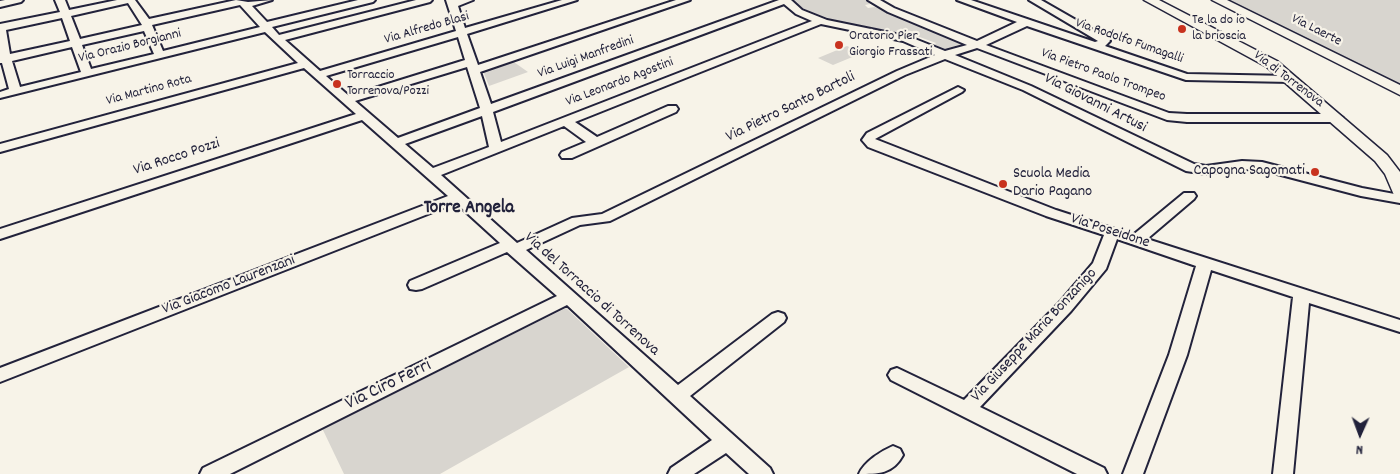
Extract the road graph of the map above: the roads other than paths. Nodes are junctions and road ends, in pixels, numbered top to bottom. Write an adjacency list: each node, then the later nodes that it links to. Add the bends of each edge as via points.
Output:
1 (18, 0): 18 (street)
2 (60, 0): 19 (street)
3 (130, 0): 19 (street); 22 (street)
4 (267, 0): 16 (street)
5 (370, 0): 24 (street)
6 (426, 0): 24 (street)
7 (468, 0): 17 (street)
8 (572, 0): 25 (street, Via Alfredo Blasi)
9 (685, 0): 33 (street)
10 (872, 0): 27 (street, Via Pietro Paolo Trompeo)
11 (962, 0): 21 (street, Via Rodolfo Fumagalli)
12 (1034, 0): 28 (street, via 1105,41)
13 (1150, 0): 36 (street, Via di Torrenova, via 1255,54)
14 (1218, 0): 39 (street, Via Laerte)
15 (778, 1): 20 (street, Via Giovanni Artusi); 43 (street, Via Luigi Manfredini)
16 (243, 2): 22 (street); 24 (street, Via del Torraccio di Torrenova)
17 (452, 2): 25 (street)
18 (0, 4)
19 (66, 14): 23 (street); 26 (street)
20 (821, 21): 29 (street, Via Giovanni Artusi, via 900,37); 46 (street, Via Leonardo Agostini)
21 (1026, 22): 27 (street, Via Pietro Santo Bartoli); 28 (street, Via Rodolfo Fumagalli)
22 (146, 25): 26 (street); 30 (street)
23 (0, 28): 31 (street)
24 (269, 31): 30 (street, Via Orazio Borgianni); 32 (street, Via del Torraccio di Torrenova)
25 (462, 34): 33 (street); 35 (street, Via Alfredo Blasi)
26 (76, 43): 31 (street); 34 (street)
27 (977, 45): 29 (street, Via Pietro Santo Bartoli); 45 (street, Via Pietro Paolo Trompeo, via 1167,116)
28 (1095, 47): 36 (street, Via Rodolfo Fumagalli, via 1186,78)
29 (944, 55): 56 (street, Via Giovanni Artusi, via 1039,94 1192,168 1262,166); 60 (street, Via Pietro Santo Bartoli, via 600,219 577,220)
30 (160, 56): 34 (street, Via Orazio Borgianni)
31 (3, 59): 38 (street)
32 (306, 64): 35 (street, Via del Torraccio di Torrenova); 49 (street, Via Martino Rota)
33 (473, 66): 41 (street); 43 (street)
34 (88, 73): 38 (street, Via Orazio Borgianni)
35 (318, 75): 41 (street, Via del Torraccio di Torrenova)
36 (1291, 79): 45 (street, Via di Torrenova)
37 (958, 90): 58 (street, Via Poseidone, via 868,140)
38 (16, 91): 40 (street, Via Orazio Borgianni)
39 (1400, 91)
40 (0, 95)
41 (347, 100): 44 (street, Via del Torraccio di Torrenova)
42 (672, 109): 47 (street)
43 (487, 110): 48 (street, Via Luigi Manfredini); 50 (street)
44 (365, 115): 48 (street, Via del Torraccio di Torrenova); 57 (street, Via Rocco Pozzi)
45 (1337, 118): 53 (street, Via di Torrenova, via 1384,161)
46 (565, 121): 47 (street); 50 (street, Via Leonardo Agostini)
47 (595, 142): 51 (street)
48 (396, 143): 52 (street, Via del Torraccio di Torrenova)
49 (0, 148)
50 (496, 148): 52 (street, Via Leonardo Agostini)
51 (567, 155)
52 (431, 174): 55 (street, Via del Torraccio di Torrenova)
53 (1400, 191)
54 (1189, 196): 59 (street)
55 (458, 197): 60 (street, Via del Torraccio di Torrenova); 68 (street, Via Giacomo Laurenzani)
56 (1400, 200)
57 (0, 234)
58 (1112, 234): 59 (street, Via Poseidone); 70 (street, Via Giuseppe Maria Bonzanigo, via 1100,265 1066,307)
59 (1135, 241): 61 (street, Via Poseidone)
60 (512, 248): 62 (street); 64 (street, Via del Torraccio di Torrenova)
61 (1205, 262): 63 (street, Via Poseidone); 78 (street, via 1178,355)
62 (416, 285)
63 (1302, 293): 66 (street, Via Poseidone); 79 (street)
64 (568, 298): 69 (street, Via del Torraccio di Torrenova); 73 (street, Via Ciro Ferri)
65 (778, 318): 69 (street)
66 (1400, 326)
67 (897, 375): 70 (street)
68 (0, 376)
69 (677, 396): 71 (street, Via del Torraccio di Torrenova)
70 (967, 409): 77 (street)
71 (727, 441): 74 (street); 75 (street, Via del Torraccio di Torrenova)
72 (893, 455): 76 (street)
73 (210, 474)
74 (678, 474)
75 (763, 474)
76 (869, 474)
77 (1097, 474)
78 (1133, 474)
79 (1283, 474)

